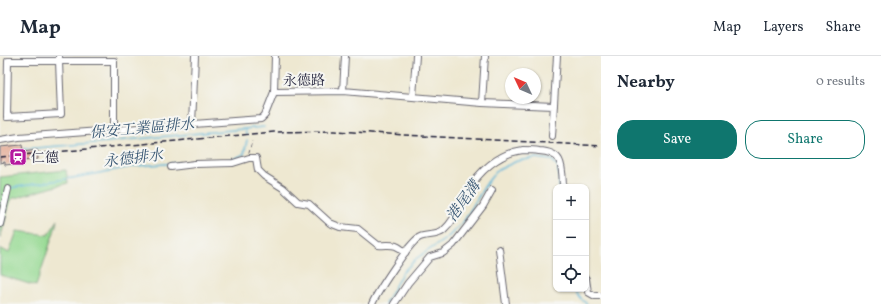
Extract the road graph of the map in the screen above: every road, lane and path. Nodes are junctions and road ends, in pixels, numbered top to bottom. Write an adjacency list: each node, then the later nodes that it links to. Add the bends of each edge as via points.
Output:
1 (195, 56): 14 (street)
2 (275, 56): 10 (street)
3 (345, 56): 9 (street)
4 (416, 56): 11 (street)
5 (485, 56): 12 (street)
6 (557, 56): 13 (street)
7 (114, 58): 8 (street); 15 (street)
8 (59, 59): 8 (street, via 61,114 7,117 8,61)
9 (343, 91): 10 (street, 永德路); 11 (street, 永德路)
10 (274, 92): 14 (street, 永德路, via 261,119)
11 (414, 96): 12 (street, 永德路)
12 (482, 103): 13 (street, 永德路)
13 (554, 106): 16 (street)
14 (192, 124): 15 (street, 永德路)
15 (114, 130): 17 (street, 永德路)
16 (552, 136)
17 (0, 140)
18 (252, 141): 19 (path)
19 (246, 159): 20 (street, via 233,163); 26 (street, via 256,158 258,170 264,176 283,188 298,202 309,204 330,223 358,229 378,246 393,245 400,247)
20 (171, 167)
21 (563, 184): 26 (street, via 562,166 554,154 523,150 509,155 487,167 476,178 456,216 442,232 419,238)
22 (8, 189): 24 (street)
23 (492, 190): 30 (street, via 454,245 443,253 430,257 408,282)
24 (0, 224)
25 (499, 249): 31 (street)
26 (405, 253): 29 (street)
27 (588, 292): 28 (street)
28 (601, 296)
29 (372, 304)
30 (394, 304)
31 (506, 304)

